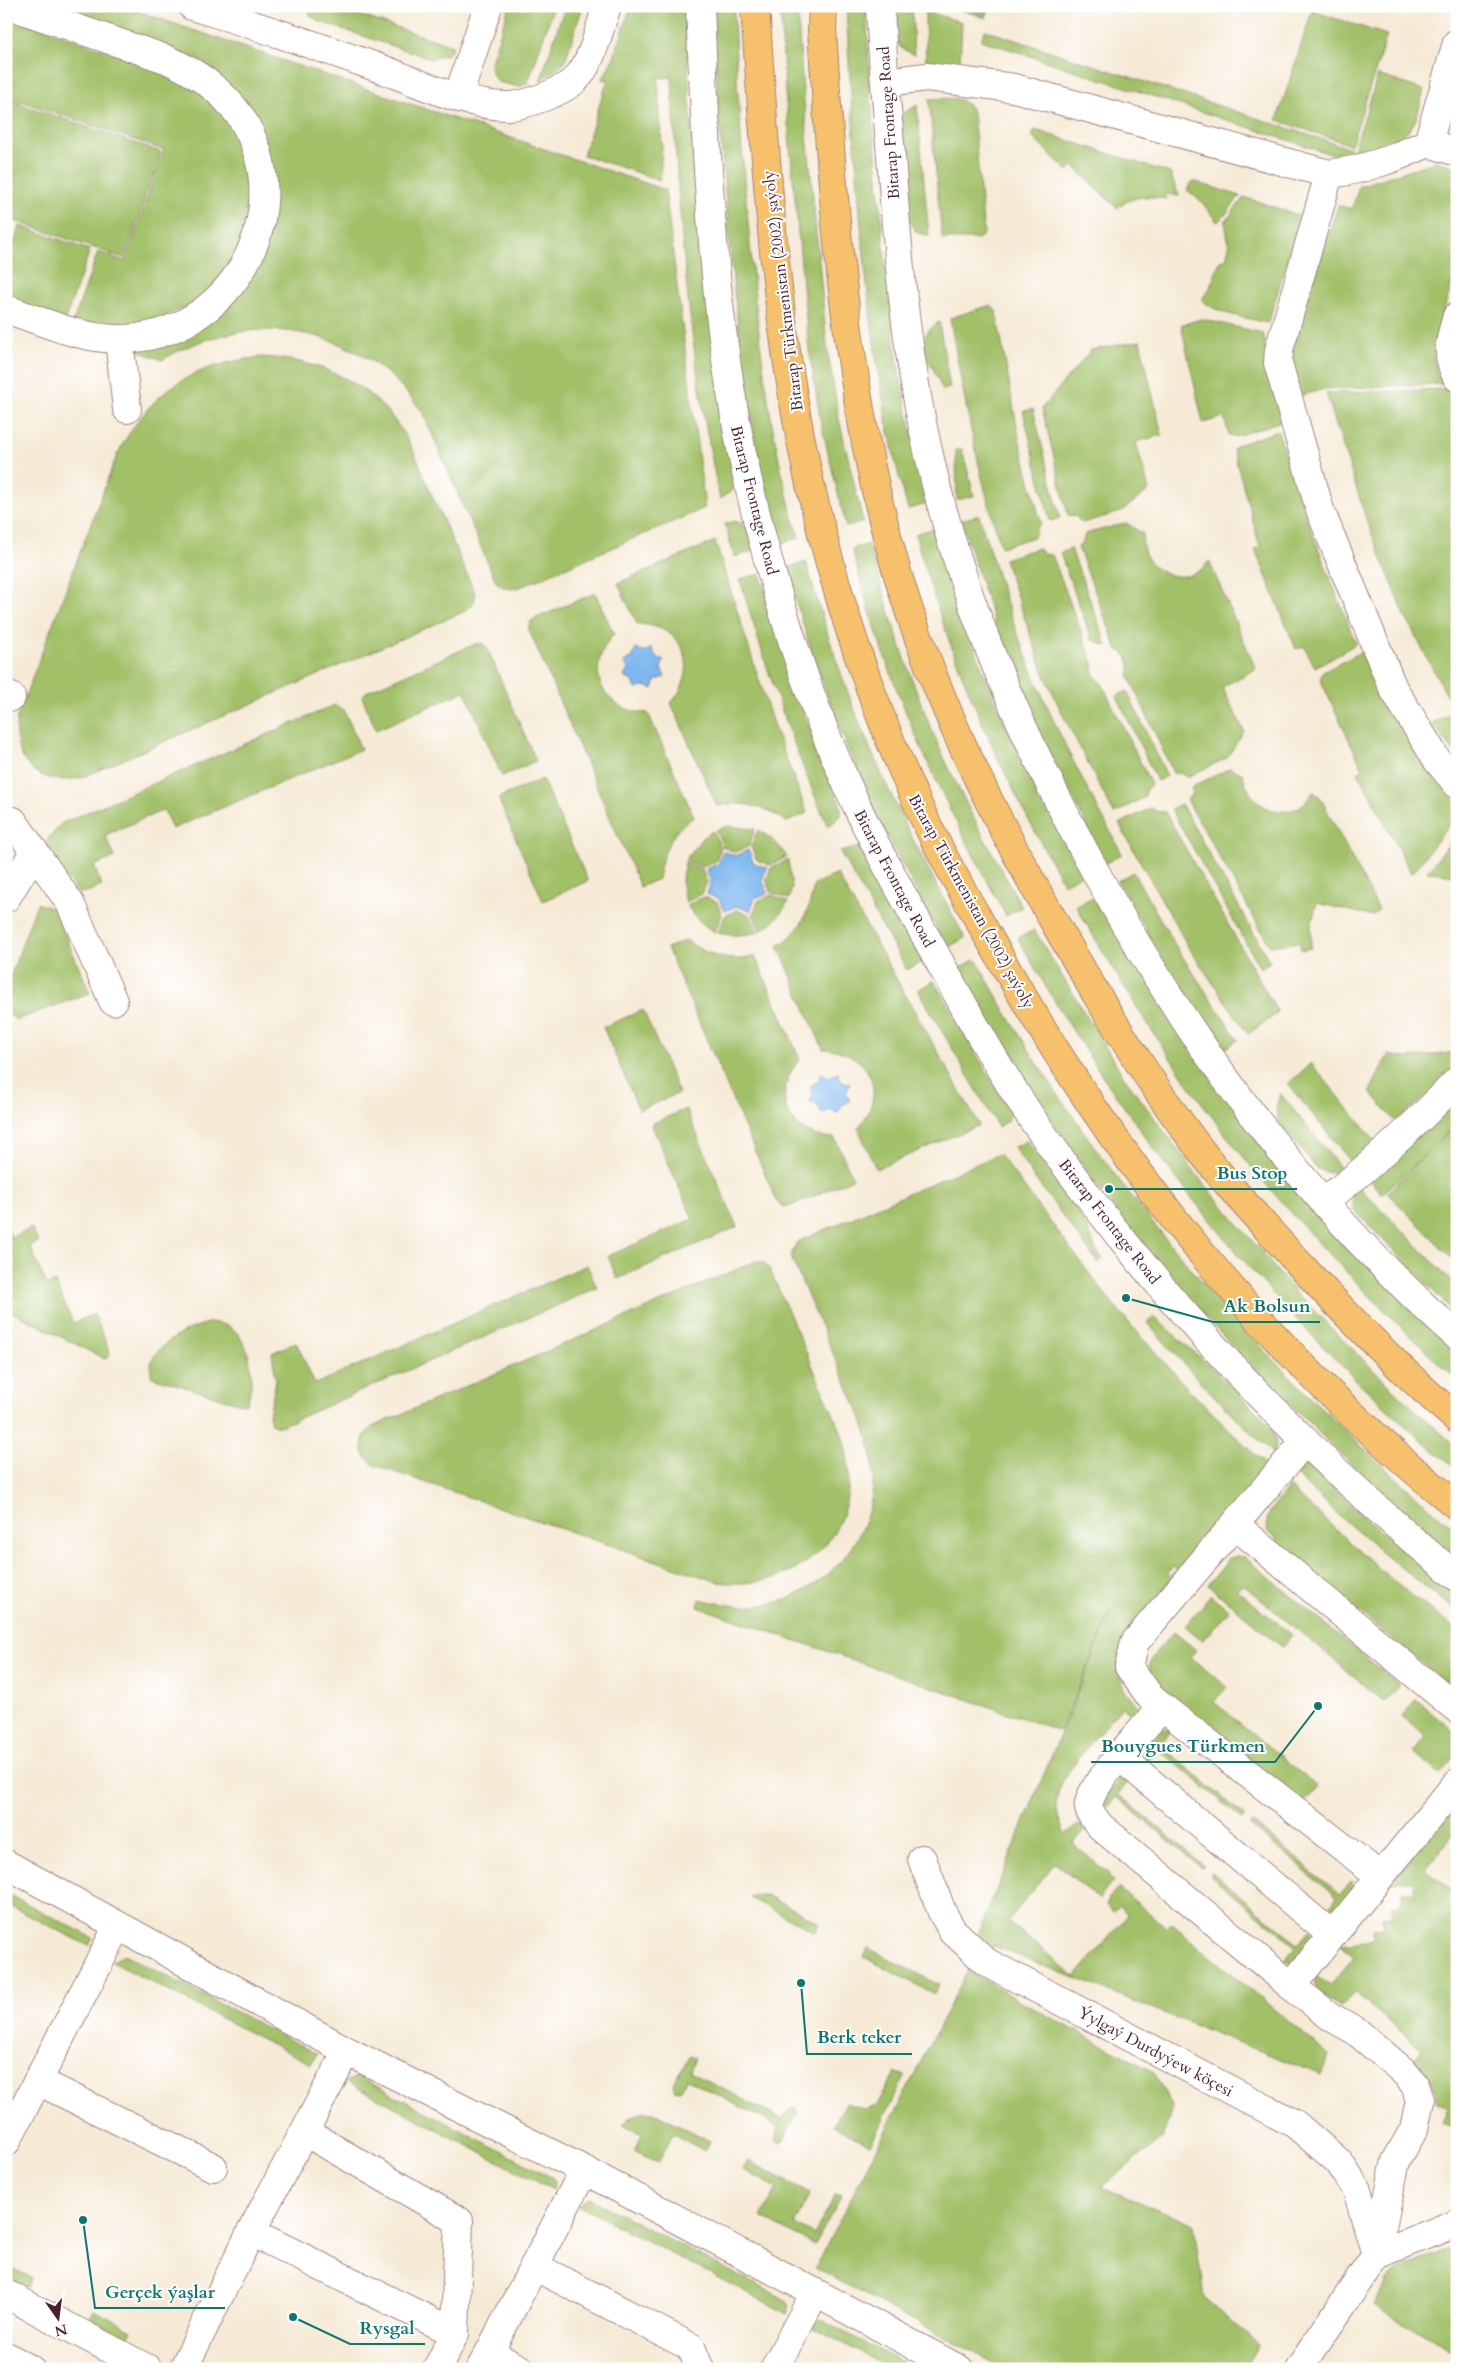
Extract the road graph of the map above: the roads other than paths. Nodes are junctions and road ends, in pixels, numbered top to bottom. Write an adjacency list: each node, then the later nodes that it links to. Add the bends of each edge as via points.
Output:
1 (11, 6): 17 (street, via 188,69 208,82 240,116 259,160 263,183 259,230 244,267 225,292 201,313 166,331)
2 (192, 6): 11 (street, via 284,34)
3 (488, 6): 11 (street)
4 (607, 6): 11 (street, via 586,64 562,89 507,107)
5 (700, 6): 29 (street, Bitarap Frontage Road, via 708,176 733,409 753,503 772,570 841,770 881,855 942,967 1035,1123 1083,1189 1188,1319)
6 (755, 6): 30 (main road, Bitarap Türkmenistan (2002) şaýoly, via 780,303 797,426 825,546 849,629 898,759 926,822 1021,994 1085,1096 1150,1190 1265,1328 1343,1408)
7 (823, 6): 28 (main road, via 833,199 851,354 869,453 894,561 934,680 962,744 1006,836 1071,953 1133,1051 1203,1152 1247,1208 1371,1341)
8 (880, 6): 10 (street, Bitarap Frontage Road)
9 (1457, 43): 12 (street)
10 (886, 82): 14 (street, via 927,77 1014,88); 26 (street, Bitarap Frontage Road, via 898,257 912,376 931,466 976,620 1043,772 1131,933 1232,1089)
11 (458, 97)
12 (1428, 143): 13 (street); 14 (street, via 1384,162)
13 (1457, 152)
14 (1328, 174): 20 (street, via 1278,363 1320,510 1393,688 1437,760)
15 (6, 309): 17 (street, via 72,331)
16 (1457, 316): 18 (street, via 1448,354)
17 (119, 339): 19 (street)
18 (1457, 377)
19 (127, 409)
20 (1457, 784)
21 (12, 821): 22 (street)
22 (34, 852): 23 (street); 24 (street, via 70,903)
23 (6, 898)
24 (113, 1001)
25 (1457, 1081): 26 (street, via 1419,1120)
26 (1324, 1201): 27 (street, Bitarap Frontage Road, via 1371,1254)
27 (1457, 1336)
28 (1457, 1419)
29 (1305, 1441): 31 (street); 32 (street, Bitarap Frontage Road)
30 (1457, 1506)
31 (1236, 1525): 33 (street, via 1135,1642 1129,1667); 34 (street)
32 (1457, 1577)
33 (1162, 1708): 35 (street); 39 (street)
34 (1457, 1709)
35 (1119, 1756): 41 (street); 42 (street, via 1091,1796 1088,1804 1091,1815 1100,1826)
36 (1457, 1782): 39 (street)
37 (922, 1859): 51 (street, Ýylgaý Durdyýew köçesi, via 952,1930 986,1962 1295,2124 1339,2162 1357,2190)
38 (6, 1864): 40 (street)
39 (1380, 1876): 41 (street)
40 (118, 1926): 43 (street); 44 (street)
41 (1332, 1935): 42 (street)
42 (1291, 1986): 51 (street, via 1331,2018 1356,2031 1403,2070 1415,2085 1420,2100 1414,2129 1396,2161)
43 (348, 2051): 45 (street); 48 (street)
44 (38, 2081): 46 (street); 47 (street)
45 (305, 2132): 50 (street); 55 (street, via 459,2221)
46 (6, 2142)
47 (213, 2168)
48 (584, 2170): 52 (street); 53 (street)
49 (1457, 2223): 51 (street)
50 (251, 2232): 55 (street); 60 (street)
51 (1376, 2256): 66 (street)
52 (534, 2266): 57 (street); 63 (street, via 691,2348)
53 (815, 2292): 64 (street); 65 (street)
54 (6, 2294): 59 (street)
55 (455, 2334): 61 (street)
56 (6, 2356): 58 (street)
57 (485, 2361): 62 (street)
58 (30, 2369)
59 (148, 2369)
60 (183, 2369)
61 (437, 2369)
62 (520, 2369)
63 (700, 2369)
64 (774, 2369)
65 (959, 2369)
66 (1299, 2369)

